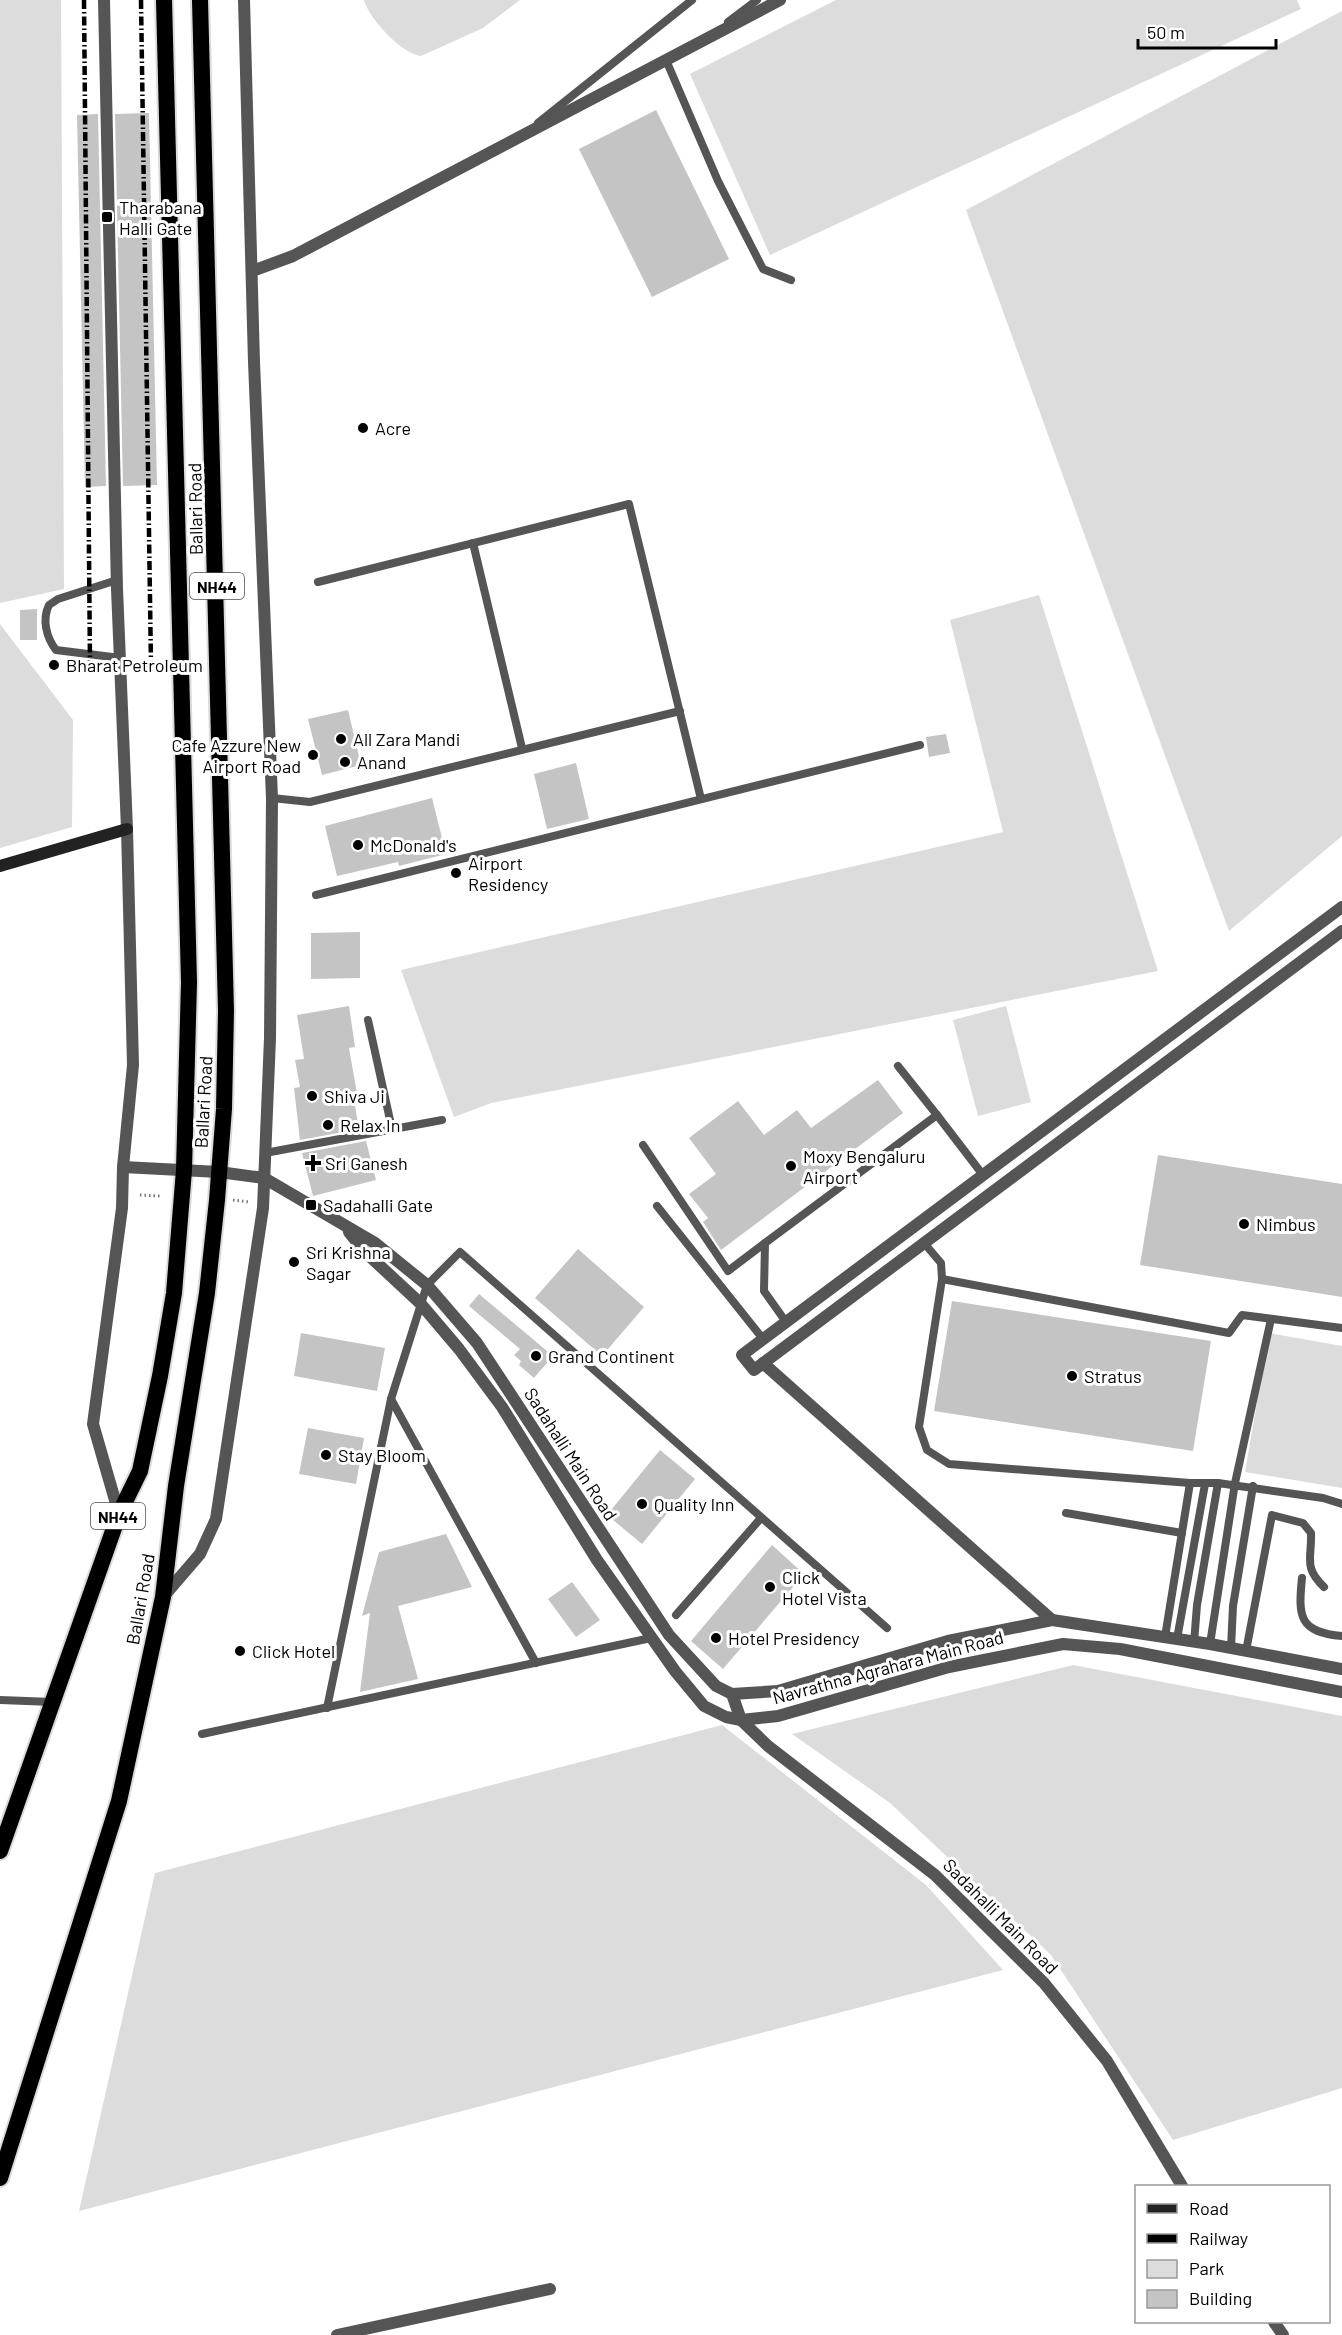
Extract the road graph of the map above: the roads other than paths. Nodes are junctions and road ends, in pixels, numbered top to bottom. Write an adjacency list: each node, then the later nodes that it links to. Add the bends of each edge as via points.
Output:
1 (104, 0): 14 (street)
2 (164, 0): 35 (highway, Ballari Road / NH44, via 189,982)
3 (200, 0): 36 (highway, Ballari Road / NH44, via 226,999)
4 (244, 0): 11 (street)
5 (692, 0): 10 (lane)
6 (757, 0): 8 (lane)
7 (780, 0): 8 (street)
8 (709, 37): 9 (street)
9 (666, 60): 10 (street); 12 (lane, via 718,181 763,269)
10 (524, 134): 11 (street, via 293,256)
11 (252, 271): 20 (street)
12 (791, 280)
13 (472, 543): 15 (lane); 17 (lane, via 629,504); 19 (lane)
14 (117, 580): 16 (street); 16 (lane, via 58,599 49,605 45,623 56,650)
15 (318, 582)
16 (120, 658): 22 (street)
17 (680, 711): 19 (lane); 21 (lane)
18 (920, 745): 21 (lane)
19 (522, 748): 20 (lane, via 310,802)
20 (272, 798): 33 (street)
21 (701, 799): 24 (lane)
22 (128, 829): 23 (main road); 34 (street, via 133,1065)
23 (0, 866)
24 (316, 895)
25 (1342, 907): 37 (street)
26 (1342, 931): 42 (street)
27 (368, 1020): 31 (lane)
28 (898, 1066): 29 (lane)
29 (937, 1116): 37 (lane); 41 (lane)
30 (442, 1120): 31 (lane)
31 (392, 1129): 33 (lane)
32 (643, 1144): 43 (lane)
33 (265, 1153): 38 (street)
34 (123, 1167): 35 (street); 61 (street, via 122,1208 93,1424)
35 (184, 1170): 36 (street); 61 (highway, Ballari Road / NH44, via 174,1293 160,1376 140,1471)
36 (219, 1172): 38 (street); 68 (highway, Ballari Road / NH44, via 207,1293 176,1486)
37 (983, 1175): 49 (street)
38 (264, 1178): 40 (street, Sadahalli Main Road); 68 (street, via 247,1322 216,1519 200,1554)
39 (657, 1206): 45 (lane)
40 (345, 1227): 46 (street, Sadahalli Main Road, via 375,1243); 47 (street, Sadahalli Main Road, via 364,1251)
41 (765, 1243): 43 (lane); 49 (lane, via 764,1291)
42 (924, 1243): 44 (lane, via 940,1263); 52 (street)
43 (728, 1271): 45 (lane)
44 (942, 1279): 48 (lane, via 1229,1333 1242,1315); 54 (lane, via 919,1427 927,1450 949,1464)
45 (716, 1280): 51 (lane)
46 (427, 1286): 47 (lane); 62 (lane, via 460,1252); 64 (street, Sadahalli Main Road, via 477,1343)
47 (420, 1303): 53 (lane); 65 (street, Sadahalli Main Road, via 502,1407)
48 (1271, 1319): 50 (lane); 56 (lane)
49 (786, 1322): 51 (street)
50 (1342, 1328)
51 (763, 1339): 52 (street, via 742,1354)
52 (758, 1366): 70 (street)
53 (391, 1399): 80 (lane); 86 (lane)
54 (1190, 1483): 57 (lane); 63 (lane)
55 (1218, 1483): 56 (lane); 57 (lane); 75 (lane)
56 (1235, 1483): 58 (lane); 76 (lane)
57 (1205, 1484): 73 (lane)
58 (1253, 1486): 59 (lane); 77 (lane, via 1233,1606)
59 (1342, 1504)
60 (1066, 1513): 63 (lane)
61 (118, 1514): 85 (highway, Ballari Road / NH44)
62 (761, 1518): 69 (lane); 71 (lane)
63 (1182, 1533): 73 (lane)
64 (621, 1564): 65 (street); 83 (street, Sadahalli Main Road, via 669,1635 716,1686)
65 (607, 1573): 74 (street, Sadahalli Main Road)
66 (1302, 1578): 72 (lane, via 1299,1609 1306,1623 1320,1634)
67 (1324, 1587): 78 (lane, via 1313,1577 1308,1563 1311,1533 1303,1523 1272,1515)
68 (163, 1597): 90 (highway, Ballari Road / NH44, via 119,1801)
69 (676, 1615)
70 (1053, 1620): 73 (street, Navrathna Agrahara Main Road); 83 (street, Navrathna Agrahara Main Road, via 948,1641 777,1691)
71 (887, 1628)
72 (1342, 1636)
73 (1166, 1637): 75 (street, Navrathna Agrahara Main Road); 79 (street)
74 (651, 1638): 80 (lane); 87 (street, Sadahalli Main Road, via 704,1707)
75 (1194, 1643): 76 (street, Navrathna Agrahara Main Road)
76 (1210, 1644): 77 (street, Navrathna Agrahara Main Road)
77 (1232, 1648): 78 (street, Navrathna Agrahara Main Road)
78 (1246, 1651): 81 (street, Navrathna Agrahara Main Road)
79 (1151, 1655): 82 (street, Navrathna Agrahara Main Road); 87 (street, Navrathna Agrahara Main Road, via 1063,1644 949,1667 777,1716)
80 (536, 1663): 86 (lane)
81 (1342, 1669)
82 (1342, 1692)
83 (732, 1694): 87 (street, Sadahalli Main Road)
84 (0, 1700): 85 (lane)
85 (54, 1702): 89 (highway, Ballari Road / NH44)
86 (327, 1708): 88 (lane)
87 (741, 1720): 91 (street, Sadahalli Main Road, via 768,1746 935,1875 1044,1983 1107,2061)
88 (202, 1734)
89 (0, 1851)
90 (0, 2178)
91 (1181, 2185)
92 (550, 2289): 93 (street)
93 (337, 2335)

